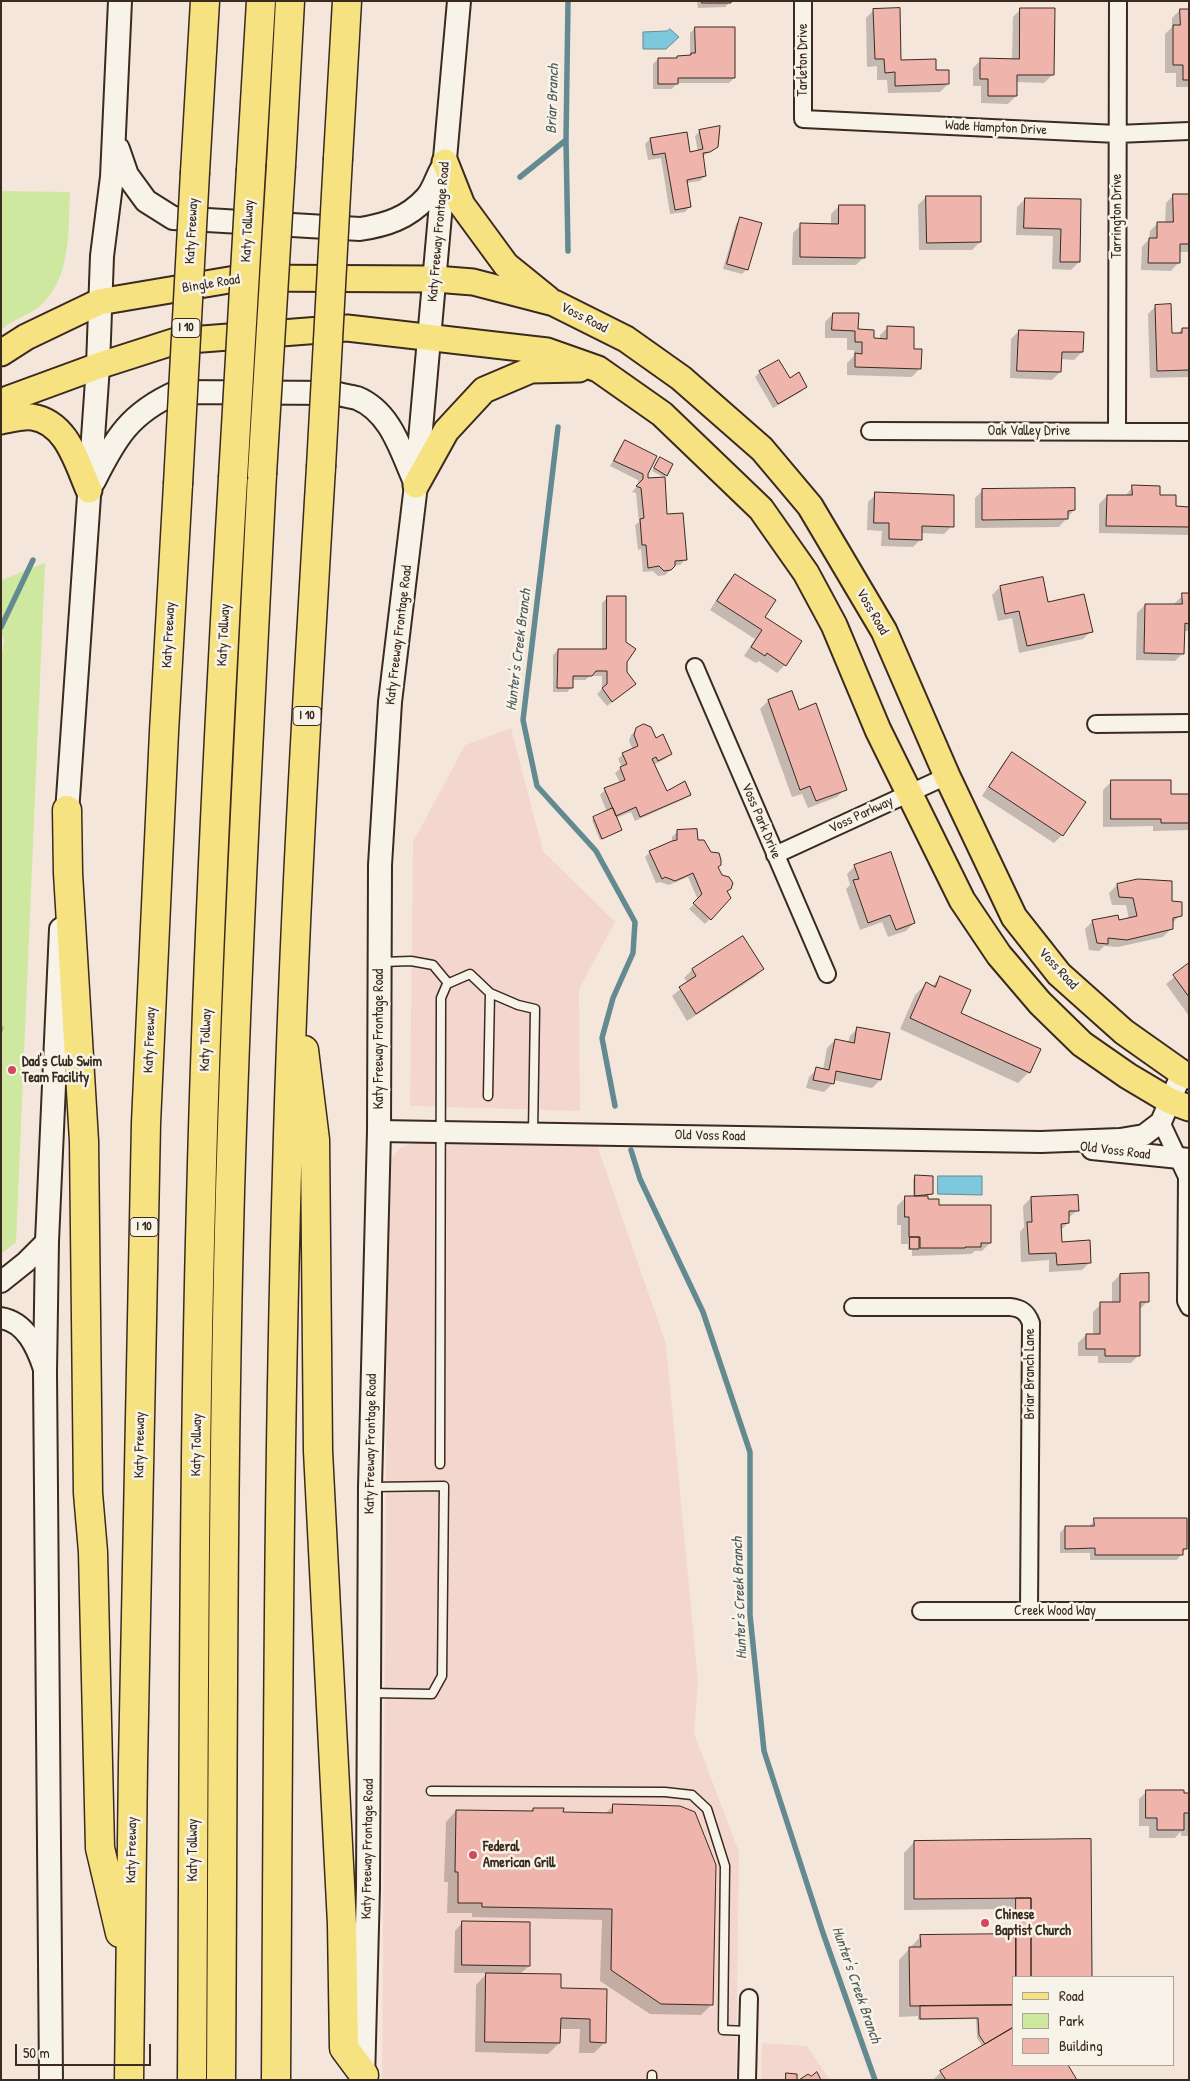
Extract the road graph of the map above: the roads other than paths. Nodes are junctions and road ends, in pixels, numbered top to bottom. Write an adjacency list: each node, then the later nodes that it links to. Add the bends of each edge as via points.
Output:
1 (120, 1): 12 (main road)
2 (261, 1): 69 (highway, Katy Tollway, bridge, via 213,852 201,1204)
3 (290, 1): 70 (highway, Katy Tollway, bridge, via 243,834 231,1185)
4 (347, 1): 38 (highway, I 10, bridge)
5 (459, 1): 13 (main road, Katy Freeway Frontage Road)
6 (802, 1): 9 (street, Tarleton Drive)
7 (1118, 1): 11 (street, Tarrington Drive)
8 (204, 7): 63 (highway, Katy Freeway / I 10, bridge, via 162,762 146,1124)
9 (803, 119): 11 (street, Wade Hampton Drive)
10 (1189, 131): 11 (street, Wade Hampton Drive)
11 (1118, 134): 24 (street, Tarrington Drive)
12 (114, 138): 13 (main road, via 127,175 146,201 173,218 360,229 381,226 400,219 427,198); 15 (main road)
13 (445, 162): 14 (main road, Katy Freeway Frontage Road); 16 (main road, via 462,205 506,265)
14 (435, 279): 15 (main road, Bingle Road, via 242,278); 16 (main road, Voss Road, via 473,282); 17 (main road, Katy Freeway Frontage Road)
15 (99, 302): 18 (main road, Bingle Road, via 26,337); 19 (main road)
16 (554, 303): 28 (main road, Voss Road, via 626,339 681,378 762,449)
17 (429, 336): 19 (main road, via 347,328 176,341); 20 (main road, via 547,351); 26 (main road, Katy Freeway Frontage Road)
18 (1, 353)
19 (98, 366): 21 (main road); 27 (main road)
20 (598, 369): 26 (main road, via 531,370 484,390 446,431); 29 (main road, via 662,414 761,509)
21 (1, 403)
22 (1, 421): 27 (main road, via 32,417 56,428 67,440)
23 (870, 431): 24 (street, Oak Valley Drive)
24 (1118, 431): 25 (street, Oak Valley Drive)
25 (1189, 432)
26 (416, 485): 27 (main road, via 391,428 372,407 356,398 334,393 177,392 159,400 125,427); 37 (main road, Katy Freeway Frontage Road, via 390,702 380,865)
27 (89, 490): 35 (main road)
28 (810, 506): 29 (main road); 33 (main road, Voss Road, via 884,631)
29 (778, 534): 34 (main road, via 806,573 834,625)
30 (695, 667): 36 (street, Voss Park Drive)
31 (1189, 723): 32 (street)
32 (1096, 724)
33 (947, 776): 34 (street, Voss Parkway); 42 (main road, Voss Road, via 1014,917 1058,974 1124,1032)
34 (908, 794): 36 (street, Voss Parkway); 44 (main road, via 962,900 999,955 1040,1003 1082,1044)
35 (67, 810): 50 (main road); 63 (highway, via 85,1154 88,1484 93,1552 100,1848)
36 (775, 855): 39 (street, Voss Park Drive)
37 (380, 962): 40 (lane, via 411,961 433,965); 45 (main road, Katy Freeway Frontage Road)
38 (294, 965): 66 (highway, via 315,1140 318,1451 341,1915 344,2048); 71 (highway, I 10, via 282,1402)
39 (827, 974)
40 (448, 983): 41 (lane, via 470,974); 46 (lane, via 440,998)
41 (490, 993): 43 (lane); 47 (lane, via 535,1009)
42 (1185, 1075): 44 (street)
43 (488, 1096)
44 (1173, 1110): 48 (street, Old Voss Road, via 1144,1134 1120,1139); 49 (street)
45 (379, 1131): 46 (street, Old Voss Road); 57 (main road, Katy Freeway Frontage Road)
46 (441, 1132): 47 (street, Old Voss Road); 56 (lane)
47 (534, 1133): 48 (street, Old Voss Road)
48 (1041, 1142): 49 (street, Old Voss Road)
49 (1184, 1158): 53 (street, via 1187,1177 1186,1301)
50 (47, 1241): 51 (street); 55 (main road)
51 (1, 1282)
52 (853, 1307): 58 (street, Briar Branch Lane, via 1010,1307 1028,1316 1031,1323)
53 (1189, 1307)
54 (1, 1318): 55 (street, via 25,1331 37,1348)
55 (45, 1372): 67 (main road)
56 (440, 1464)
57 (370, 1486): 61 (main road, Katy Freeway Frontage Road); 61 (lane, via 444,1486 444,1495 442,1676 432,1694)
58 (1029, 1610): 59 (street, Creek Wood Way); 60 (street, Creek Wood Way)
59 (921, 1611)
60 (1189, 1611)
61 (369, 1693): 66 (main road, Katy Freeway Frontage Road)
62 (431, 1791): 65 (lane, via 666,1792 692,1795 707,1809 725,1866 723,2030)
63 (130, 1971): 68 (highway, Katy Freeway / I 10)
64 (749, 1998): 65 (street)
65 (748, 2031): 72 (street)
66 (364, 2078)
67 (51, 2080)
68 (129, 2080)
69 (192, 2080)
70 (221, 2080)
71 (276, 2080)
72 (748, 2080)

